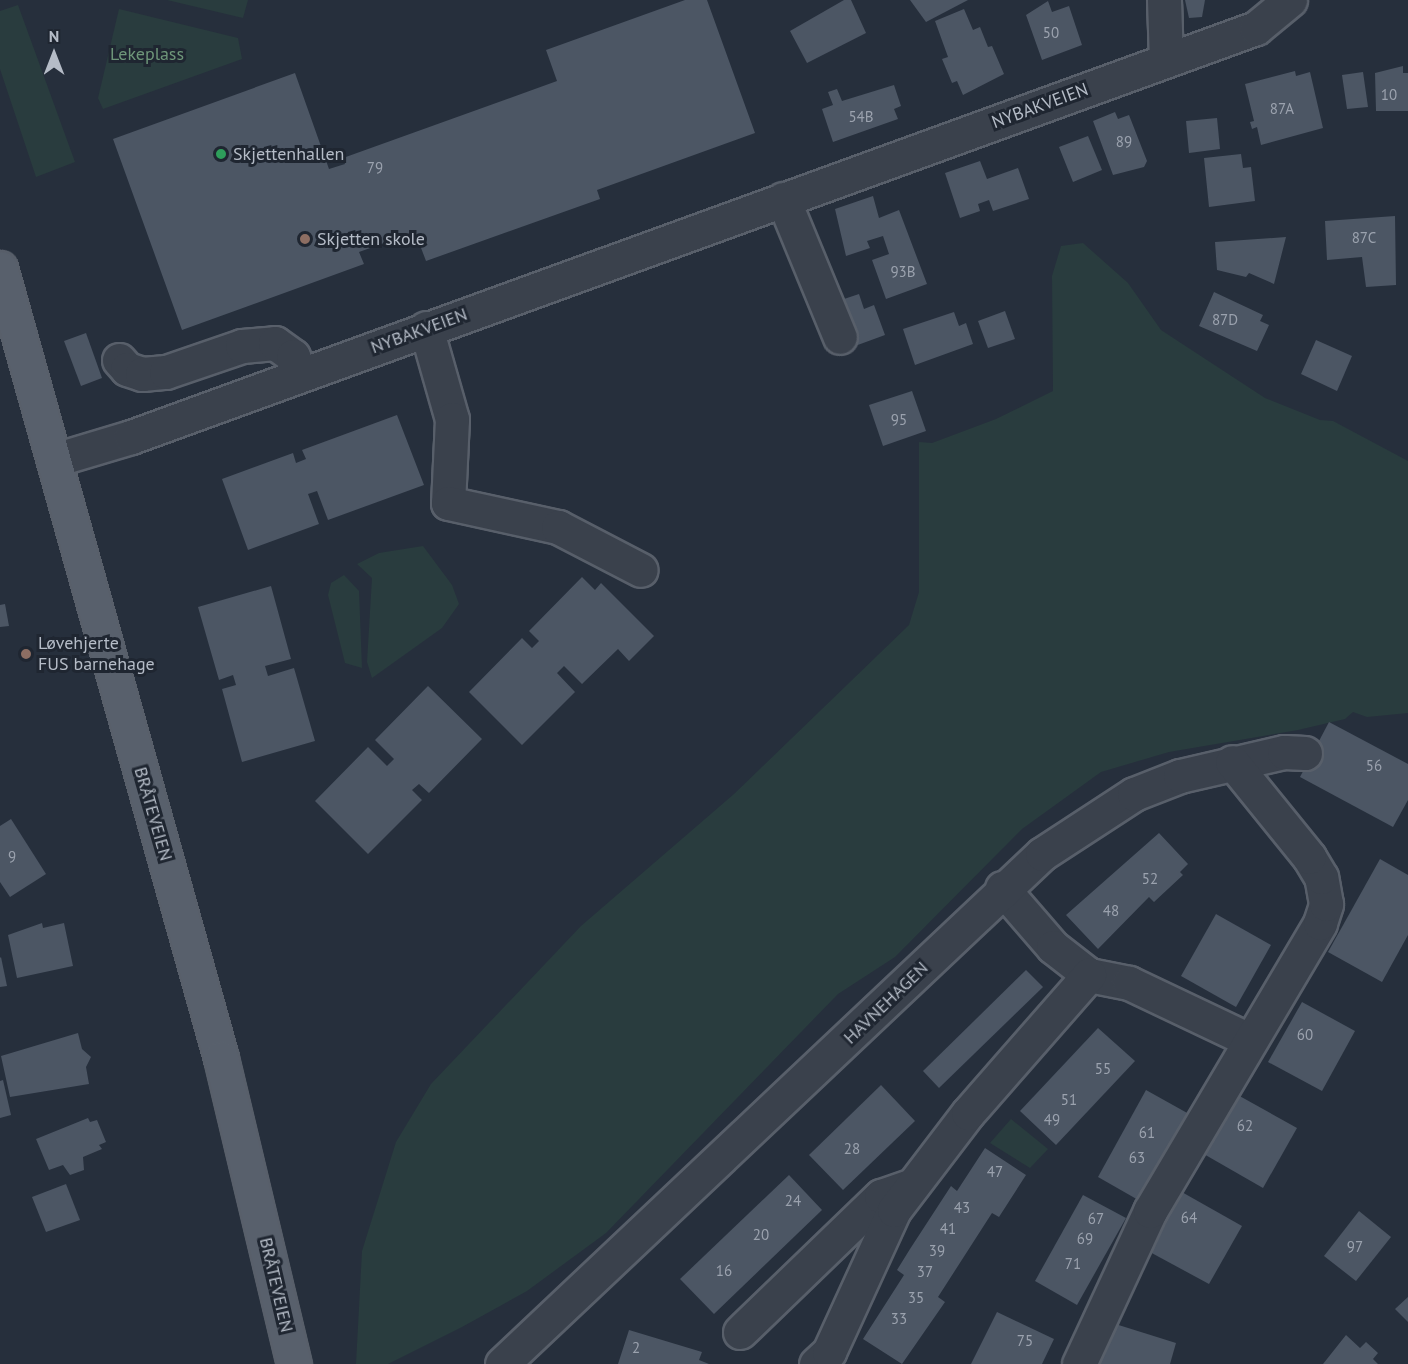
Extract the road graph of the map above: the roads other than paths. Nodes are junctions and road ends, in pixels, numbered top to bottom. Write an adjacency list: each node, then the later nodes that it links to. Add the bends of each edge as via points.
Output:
1 (1164, 0): 3 (street)
2 (1290, 0): 3 (street, NYBAKVEIEN, via 1256,28)
3 (1166, 60): 4 (street, NYBAKVEIEN)
4 (783, 199): 6 (street, NYBAKVEIEN); 7 (street)
5 (0, 268): 10 (main road, BRÅTEVEIEN)
6 (426, 328): 9 (street, NYBAKVEIEN); 11 (street, via 452,420 448,503 558,527)
7 (840, 337)
8 (119, 360): 9 (street, via 127,369 142,374 166,372 242,346 275,343 293,356)
9 (300, 374): 10 (street, NYBAKVEIEN)
10 (54, 460): 21 (main road, BRÅTEVEIEN, via 224,1069)
11 (641, 570)
12 (1305, 753): 13 (street, HAVNEHAGEN)
13 (1232, 762): 14 (street, HAVNEHAGEN, via 1134,794 1042,854); 16 (street, via 1309,856 1321,877 1326,904 1320,923)
14 (1002, 888): 15 (street, via 1053,947); 19 (street, HAVNEHAGEN)
15 (1089, 975): 16 (street, via 1129,983); 17 (street)
16 (1249, 1040): 22 (street, via 1150,1211)
17 (911, 1185): 18 (street, via 881,1196); 20 (street, via 894,1210)
18 (740, 1332)
19 (519, 1359)
20 (832, 1360)
21 (294, 1364)
22 (1079, 1364)

